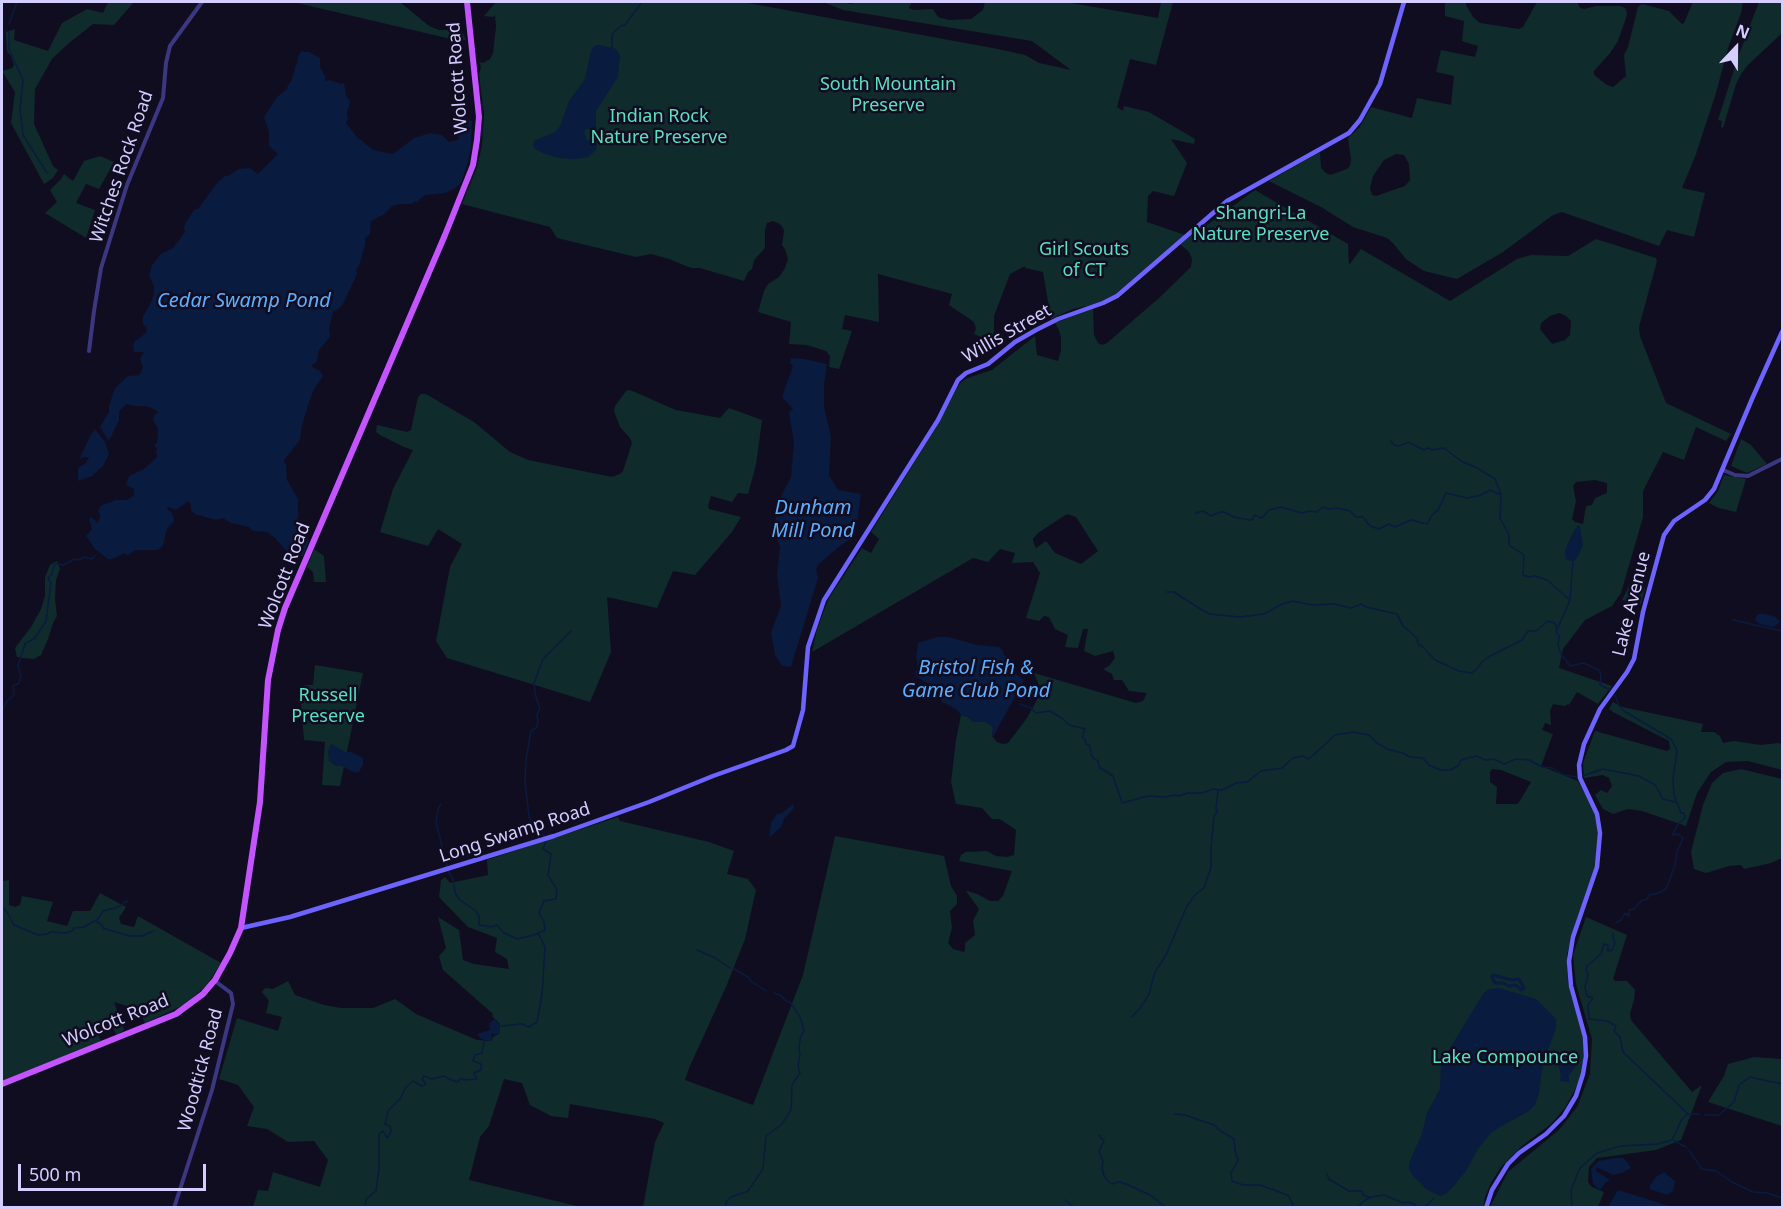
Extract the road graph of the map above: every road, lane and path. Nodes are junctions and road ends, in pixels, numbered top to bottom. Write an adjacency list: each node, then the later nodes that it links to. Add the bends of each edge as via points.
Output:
1 (202, 2): 5 (street, Witches Rock Road, via 170,46 163,98 127,185 101,268)
2 (467, 2): 9 (main road, Wolcott Road, via 478,117 473,165 278,630 268,680 260,802)
3 (1404, 2): 8 (main road, Willis Street, via 1380,84 1352,130 1223,204 1117,296 1036,330 988,364 960,378 938,420 824,600 806,659 802,710)
4 (1782, 332): 7 (main road, Lake Avenue)
5 (89, 351)
6 (1782, 459): 7 (street, via 1748,476)
7 (1723, 470): 13 (main road, Lake Avenue, via 1709,496 1674,521 1664,535 1634,659 1600,709 1580,760 1580,778 1599,819 1600,848 1596,873 1570,950 1571,986 1585,1037 1581,1083 1564,1116 1508,1164)
8 (793, 746): 9 (main road, Long Swamp Road, via 563,833 290,917)
9 (241, 928): 10 (main road, Wolcott Road)
10 (215, 980): 11 (main road, Wolcott Road, via 176,1014); 12 (street, Woodtick Road, via 230,992 233,1004 212,1090)
11 (2, 1084)
12 (174, 1208)
13 (1486, 1208)

